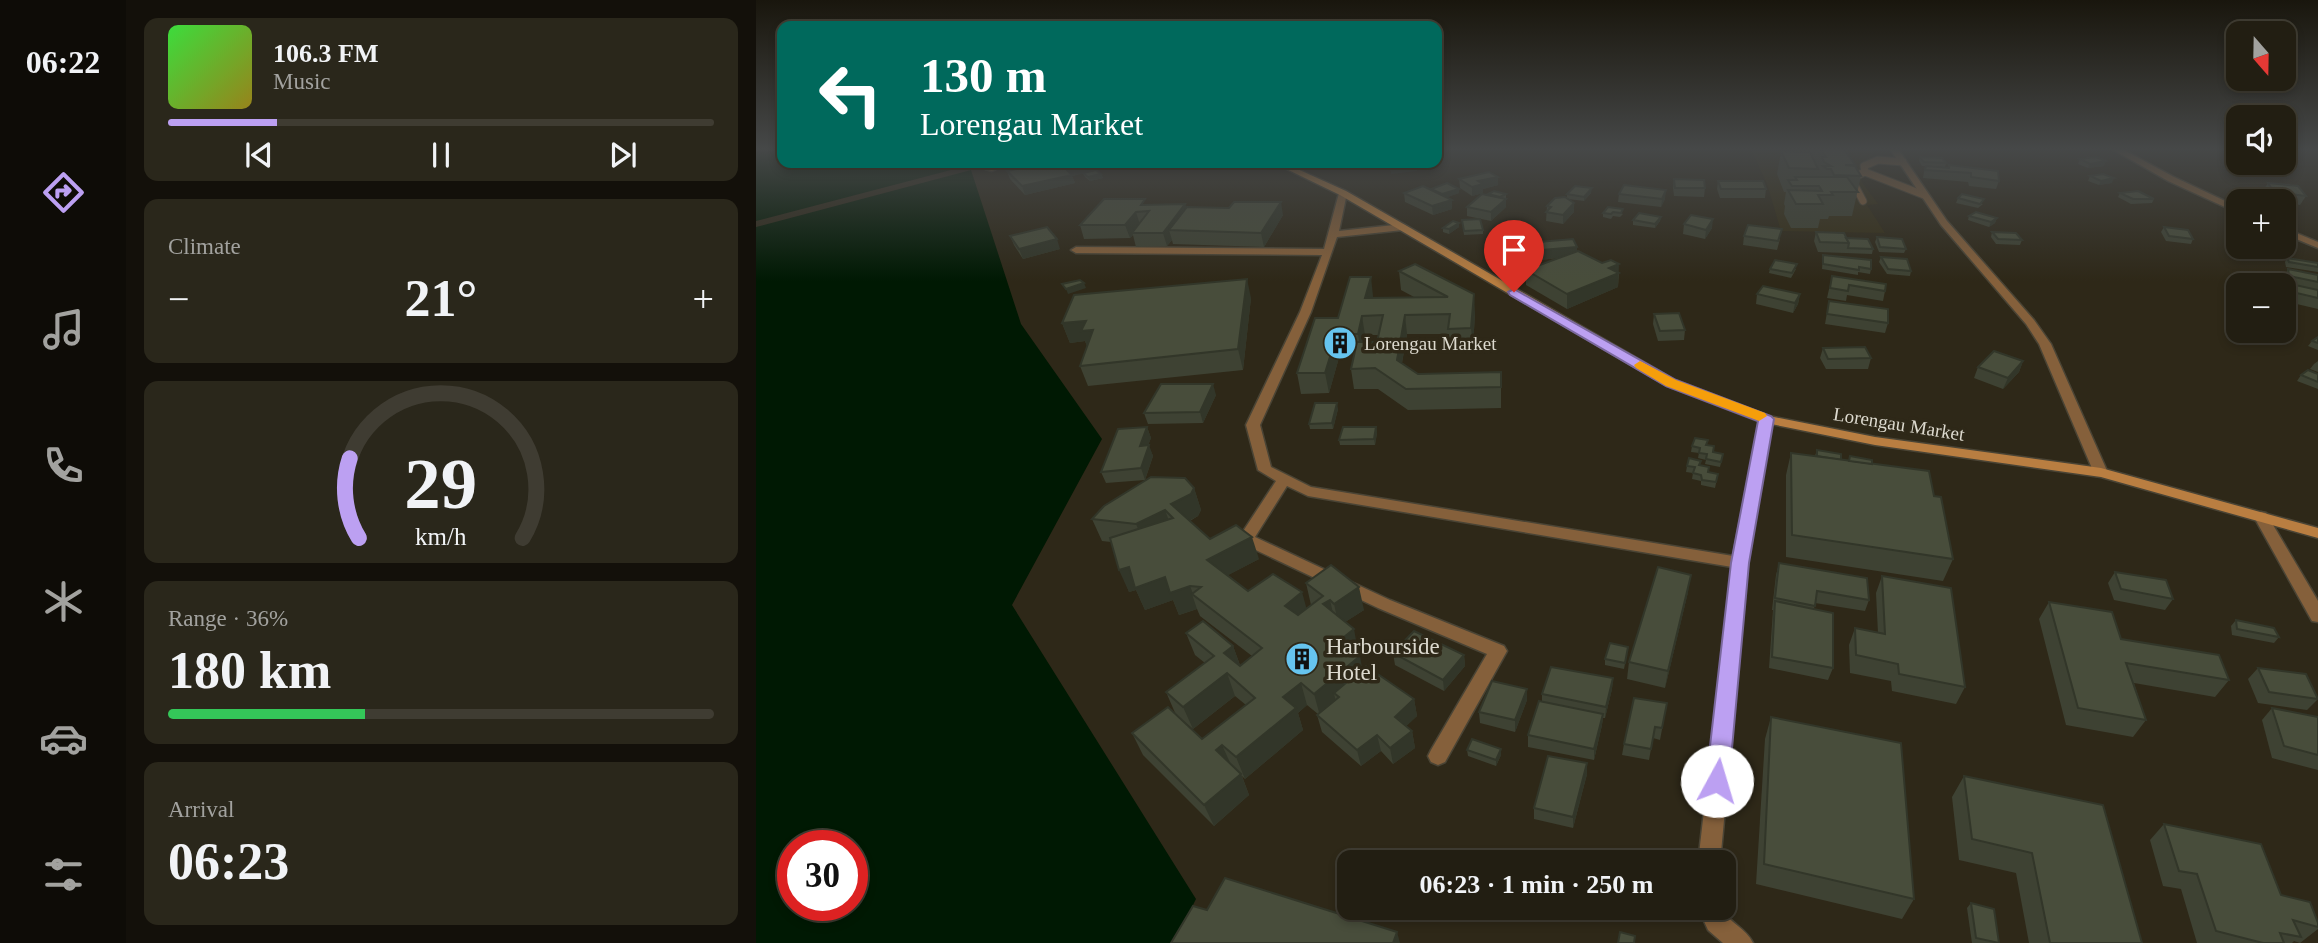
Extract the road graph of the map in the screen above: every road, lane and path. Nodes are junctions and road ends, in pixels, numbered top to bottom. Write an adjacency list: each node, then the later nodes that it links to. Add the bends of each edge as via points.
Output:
1 (1343, 193): 8 (main road, Lorengau Market); 9 (street)
2 (1859, 193): 6 (lane)
3 (1919, 193): 5 (lane)
4 (2201, 193): 7 (street)
5 (1924, 195): 15 (street, via 2045,344)
6 (1863, 201)
7 (2226, 204)
8 (1403, 227): 9 (street); 14 (main road, Lorengau Market, via 1671,383)
9 (1335, 234): 13 (street)
10 (2296, 236): 11 (street)
11 (2318, 245)
12 (1076, 250): 13 (street)
13 (1327, 252): 16 (street, via 1298,334 1253,425 1265,470)
14 (1766, 419): 15 (main road, Lorengau Market, via 1875,441); 19 (street)
15 (2101, 473): 17 (main road, Lorengau Market)
16 (1284, 479): 19 (street, via 1308,491); 21 (street, via 1246,538 1384,604 1498,651)
17 (2261, 517): 18 (main road, Lorengau Market); 20 (street)
18 (2318, 533)
19 (1740, 563): 22 (street)
20 (2318, 616)
21 (1438, 756)
22 (1710, 850)
23 (1715, 920): 24 (street)
24 (1741, 943)

